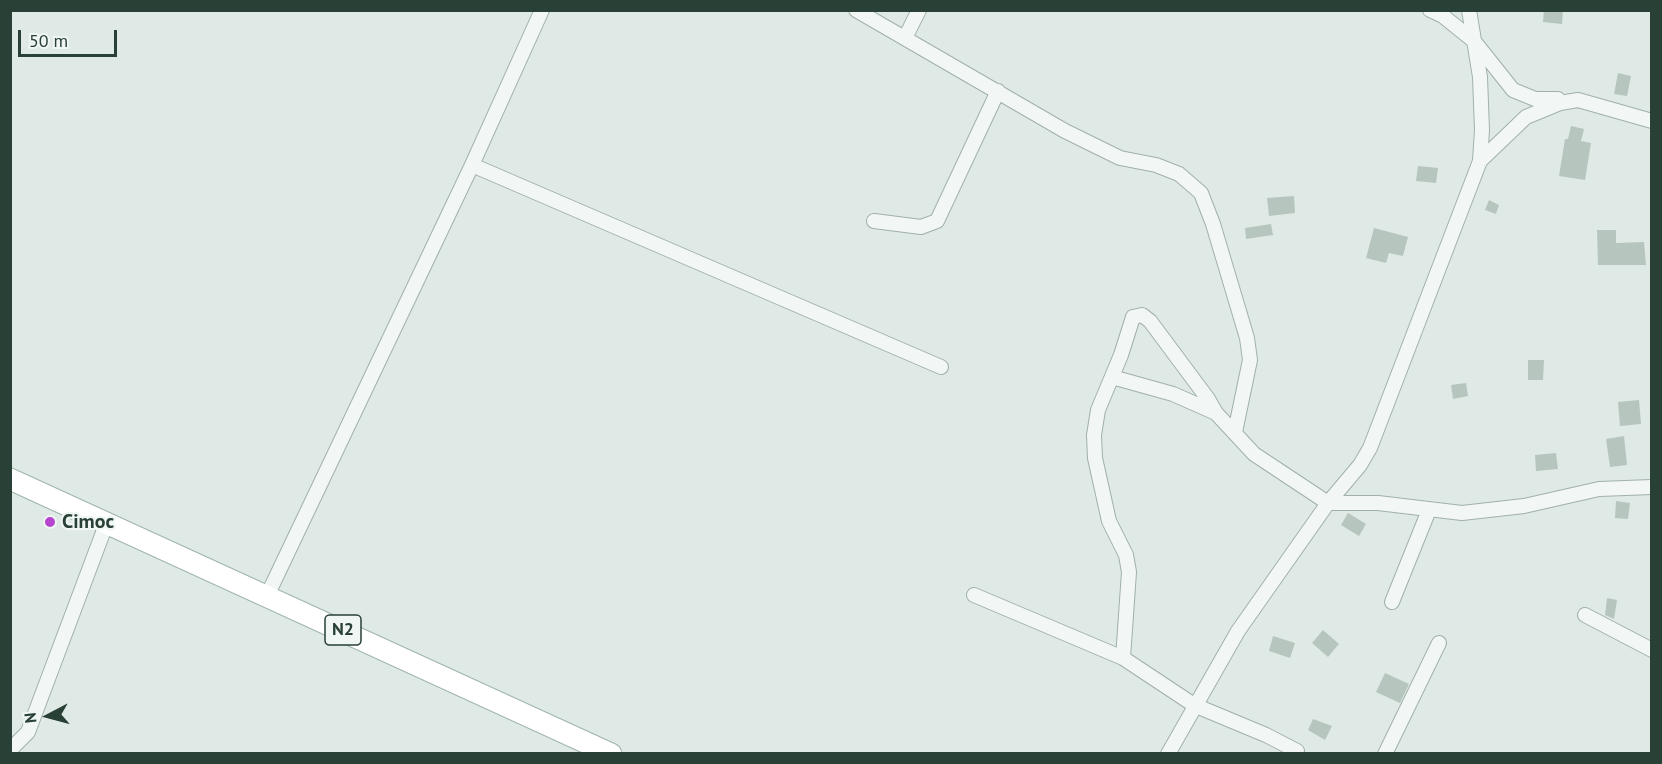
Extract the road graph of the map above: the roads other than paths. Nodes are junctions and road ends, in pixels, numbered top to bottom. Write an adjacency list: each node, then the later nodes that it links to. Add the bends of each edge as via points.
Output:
1 (542, 10): 12 (street)
2 (856, 10): 6 (street)
3 (919, 10): 6 (street)
4 (1430, 10): 7 (street)
5 (1469, 10): 7 (street)
6 (905, 38): 8 (street)
7 (1474, 41): 9 (street, via 1513,90 1535,99); 11 (street, via 1480,77)
8 (999, 91): 13 (street, via 937,221 921,227); 17 (street, via 1065,131 1120,158 1179,174 1201,193 1214,224 1247,338 1250,360)
9 (1578, 100): 10 (street); 11 (street, via 1526,117)
10 (1652, 121)
11 (1480, 161): 20 (street, via 1370,448)
12 (472, 165): 14 (street); 24 (street)
13 (874, 221)
14 (941, 367)
15 (1112, 377): 16 (street, via 1173,394); 16 (street, via 1130,321 1142,315); 29 (street, via 1098,410 1094,435 1109,521 1126,555 1129,572)
16 (1216, 413): 17 (street)
17 (1235, 432): 20 (street, via 1254,454)
18 (10, 479): 22 (main road, N2)
19 (1652, 487): 21 (street, via 1599,489 1498,511)
20 (1328, 503): 21 (street, via 1378,502); 30 (street, via 1238,631)
21 (1429, 510): 25 (street)
22 (107, 522): 24 (main road, N2); 31 (street, via 28,732)
23 (974, 595): 29 (street)
24 (267, 596): 33 (main road, N2)
25 (1392, 602)
26 (1585, 615): 28 (street)
27 (1439, 643): 35 (street)
28 (1652, 650)
29 (1123, 658): 30 (street)
30 (1194, 705): 32 (street); 34 (street)
31 (10, 750)
32 (1297, 752)
33 (611, 753)
34 (1168, 753)
35 (1385, 753)

